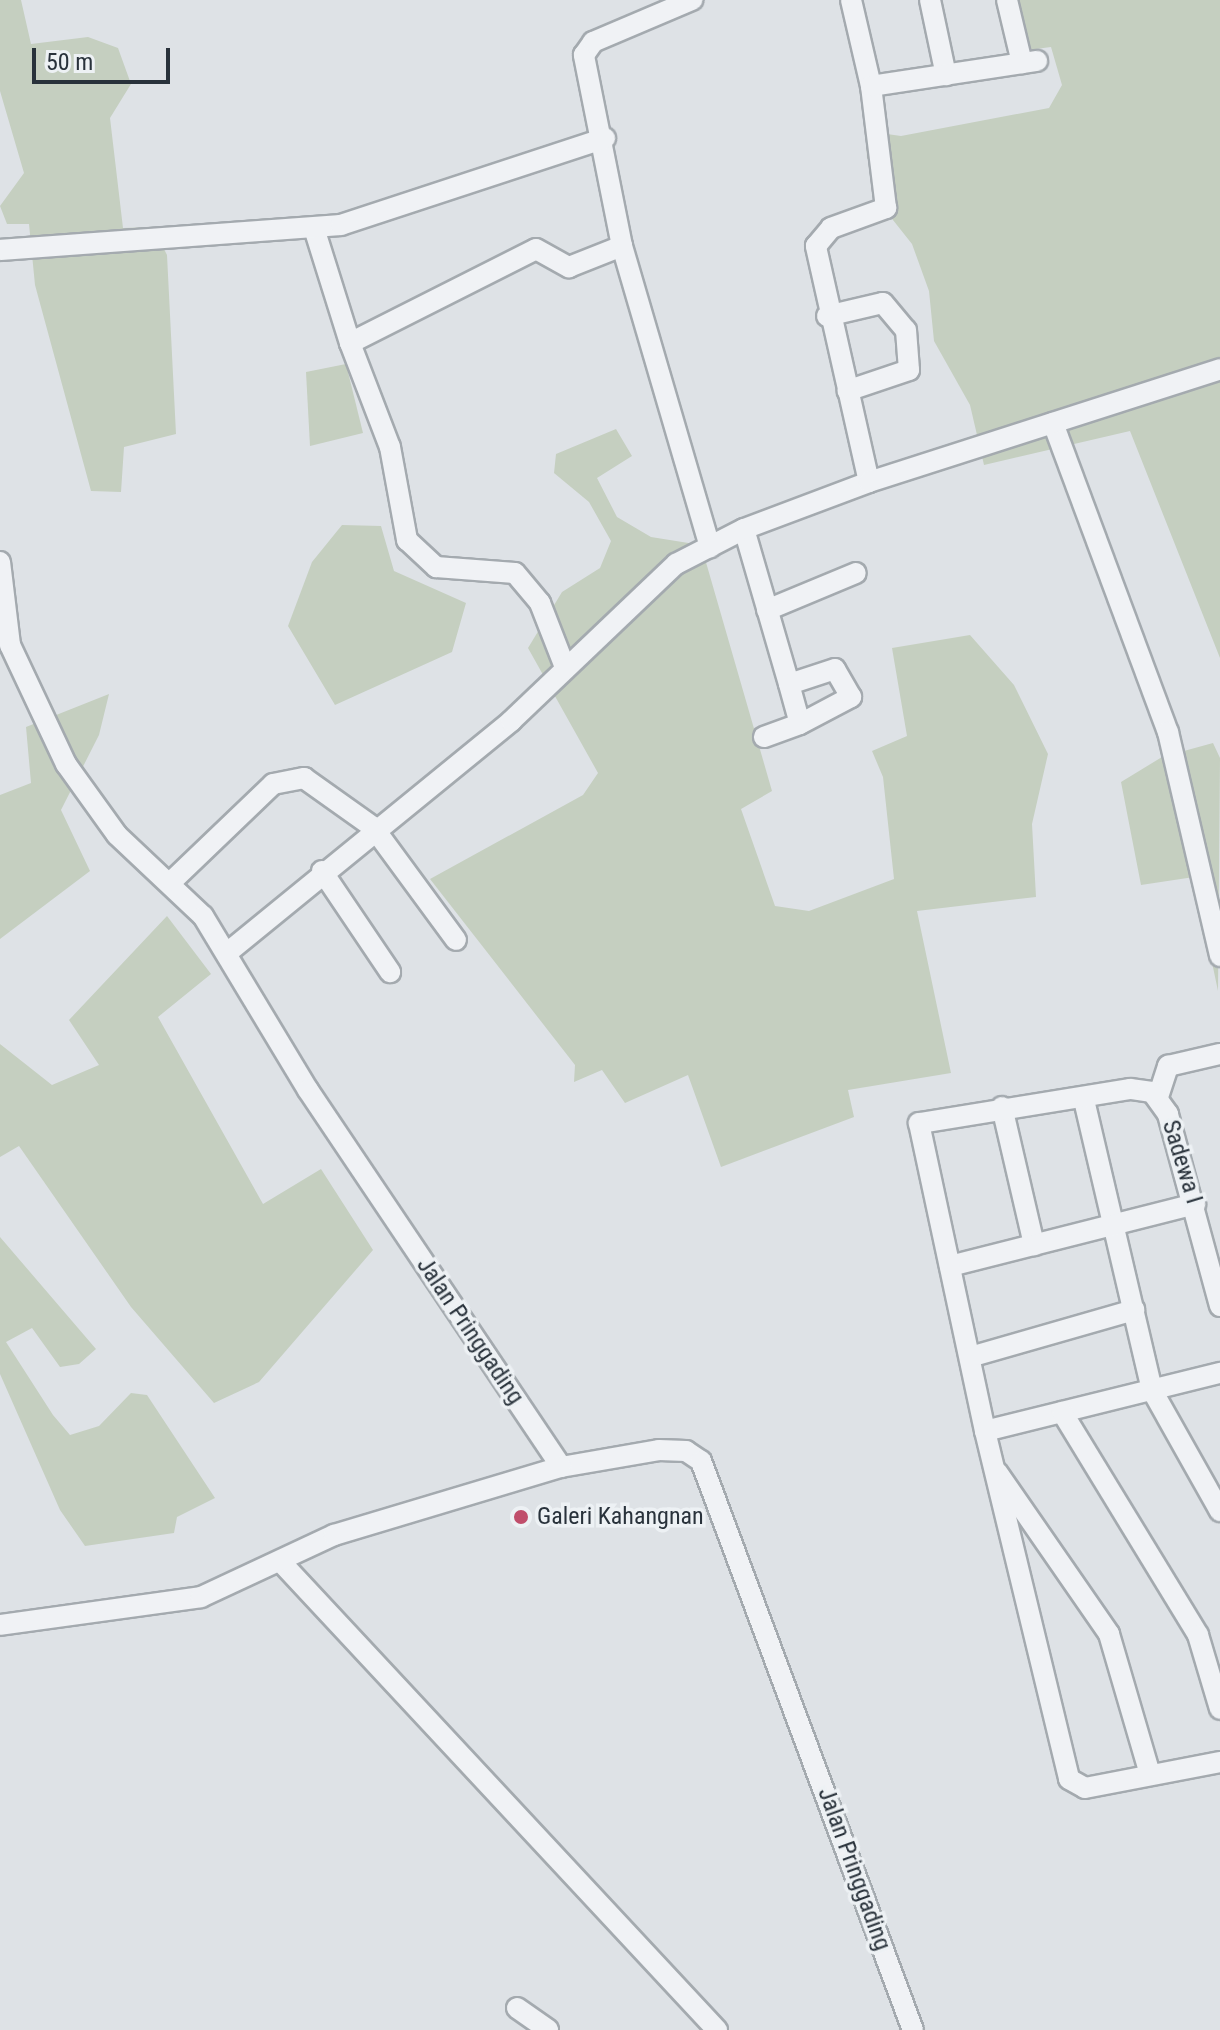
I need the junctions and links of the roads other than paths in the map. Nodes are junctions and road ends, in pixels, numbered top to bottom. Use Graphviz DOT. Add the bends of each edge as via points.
graph roads {
  1 [pos="692,0"];
  2 [pos="851,0"];
  3 [pos="930,0"];
  4 [pos="1007,0"];
  5 [pos="946,75"];
  6 [pos="871,86"];
  7 [pos="605,138"];
  8 [pos="314,228"];
  9 [pos="622,246"];
  10 [pos="0,250"];
  11 [pos="827,316"];
  12 [pos="350,343"];
  13 [pos="1220,369"];
  14 [pos="847,391"];
  15 [pos="1053,423"];
  16 [pos="869,482"];
  17 [pos="744,529"];
  18 [pos="710,547"];
  19 [pos="0,562"];
  20 [pos="856,573"];
  21 [pos="767,610"];
  22 [pos="565,667"];
  23 [pos="789,684"];
  24 [pos="800,724"];
  25 [pos="764,737"];
  26 [pos="373,827"];
  27 [pos="322,871"];
  28 [pos="172,881"];
  29 [pos="456,940"];
  30 [pos="227,953"];
  31 [pos="1220,956"];
  32 [pos="390,972"];
  33 [pos="1220,1054"];
  34 [pos="1158,1097"];
  35 [pos="1084,1100"];
  36 [pos="1002,1107"];
  37 [pos="1195,1204"];
  38 [pos="1114,1225"];
  39 [pos="1034,1245"];
  40 [pos="950,1266"];
  41 [pos="1220,1306"];
  42 [pos="1134,1310"];
  43 [pos="970,1357"];
  44 [pos="1220,1373"];
  45 [pos="1152,1390"];
  46 [pos="1062,1412"];
  47 [pos="985,1431"];
  48 [pos="561,1467"];
  49 [pos="995,1469"];
  50 [pos="1220,1511"];
  51 [pos="280,1561"];
  52 [pos="0,1625"];
  53 [pos="1220,1709"];
  54 [pos="1220,1762"];
  55 [pos="1150,1774"];
  56 [pos="517,2008"];
  57 [pos="548,2030"];
  58 [pos="717,2030"];
  59 [pos="913,2030"];
  1 -- 7 [label="street" via="589,45 586,82"];
  2 -- 6 [label="street"];
  3 -- 5 [label="street"];
  4 -- 5 [label="street" via="1030,62"];
  5 -- 6 [label="street"];
  6 -- 11 [label="street" via="887,203 879,216 818,239"];
  7 -- 8 [label="street"];
  7 -- 9 [label="street"];
  8 -- 10 [label="street"];
  8 -- 12 [label="street"];
  9 -- 12 [label="street" via="569,267 536,249"];
  9 -- 18 [label="street"];
  11 -- 14 [label="street"];
  11 -- 14 [label="street" via="883,303 906,330 909,370"];
  12 -- 22 [label="street" via="390,447 407,540 436,567 515,573 540,603"];
  13 -- 15 [label="street"];
  14 -- 16 [label="street"];
  15 -- 16 [label="street"];
  15 -- 31 [label="street" via="1168,732"];
  16 -- 17 [label="street"];
  17 -- 18 [label="street"];
  17 -- 21 [label="street"];
  18 -- 22 [label="street" via="676,564"];
  19 -- 28 [label="street, Jalan Pringgading" via="10,645 66,764 117,835"];
  20 -- 21 [label="street"];
  21 -- 23 [label="street"];
  22 -- 26 [label="street" via="511,721"];
  23 -- 24 [label="street"];
  23 -- 24 [label="street" via="835,669 850,693 845,706"];
  24 -- 25 [label="street"];
  26 -- 27 [label="street"];
  26 -- 28 [label="street" via="317,782 287,777"];
  26 -- 29 [label="street"];
  27 -- 30 [label="street"];
  27 -- 32 [label="street"];
  28 -- 30 [label="street, Jalan Pringgading"];
  30 -- 48 [label="street, Jalan Pringgading" via="308,1090"];
  33 -- 34 [label="street" via="1168,1066"];
  34 -- 35 [label="street, Sadewa I" via="1130,1089"];
  34 -- 37 [label="street, Sadewa I"];
  35 -- 36 [label="street"];
  35 -- 38 [label="street"];
  36 -- 39 [label="street"];
  36 -- 40 [label="street" via="929,1118 918,1127"];
  37 -- 38 [label="street"];
  37 -- 41 [label="street, Sadewa I"];
  38 -- 39 [label="street"];
  38 -- 42 [label="street"];
  39 -- 40 [label="street"];
  40 -- 43 [label="street"];
  42 -- 43 [label="street"];
  42 -- 45 [label="street"];
  43 -- 47 [label="street"];
  44 -- 45 [label="street"];
  45 -- 46 [label="street"];
  45 -- 50 [label="street"];
  46 -- 47 [label="street"];
  46 -- 53 [label="street" via="1198,1635"];
  47 -- 49 [label="street"];
  48 -- 51 [label="street" via="334,1535"];
  48 -- 59 [label="street, Jalan Pringgading" via="659,1450 686,1451 701,1461"];
  49 -- 55 [label="street" via="1109,1634"];
  49 -- 55 [label="street" via="1069,1779 1085,1788"];
  51 -- 52 [label="street" via="201,1597"];
  51 -- 58 [label="street"];
  54 -- 55 [label="street"];
  56 -- 57 [label="street"];
}
